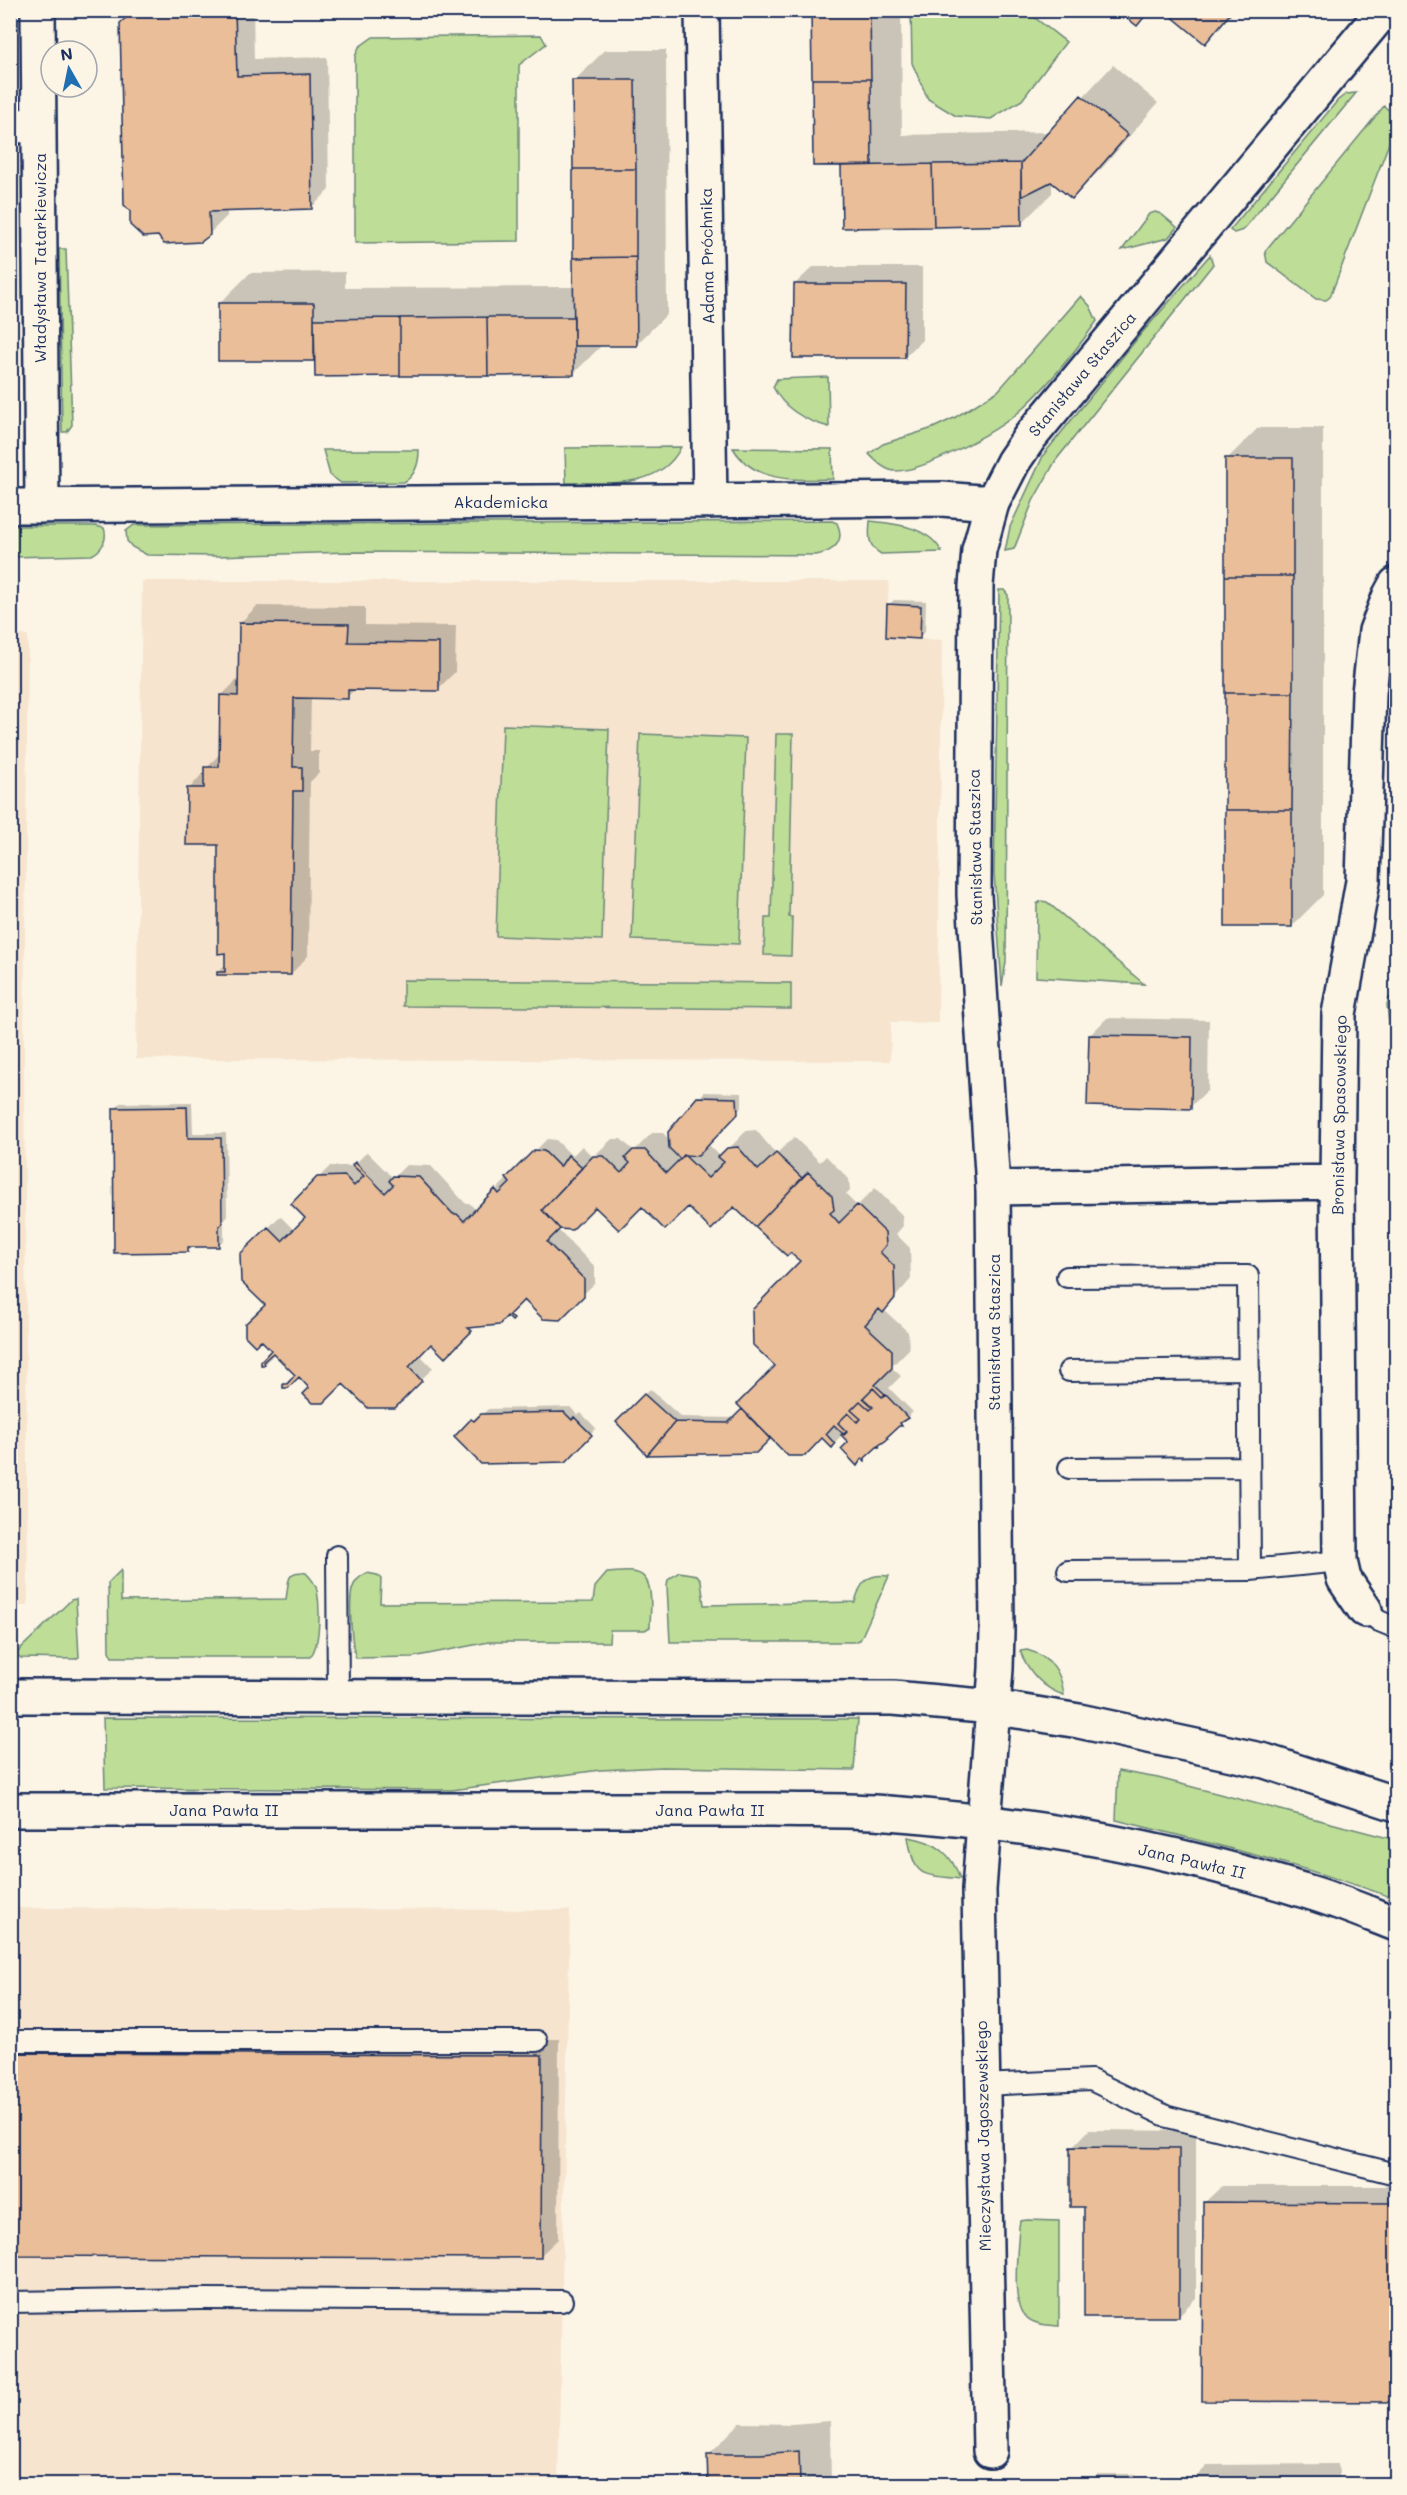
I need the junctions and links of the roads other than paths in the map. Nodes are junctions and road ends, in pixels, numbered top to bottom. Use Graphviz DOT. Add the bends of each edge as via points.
graph roads {
  1 [pos="38,10"];
  2 [pos="702,10"];
  3 [pos="1384,10"];
  4 [pos="25,125"];
  5 [pos="710,501"];
  6 [pos="992,503"];
  7 [pos="26,506"];
  8 [pos="1396,584"];
  9 [pos="1337,1182"];
  10 [pos="993,1188"];
  11 [pos="1066,1277"];
  12 [pos="1249,1369"];
  13 [pos="1069,1371"];
  14 [pos="1249,1467"];
  15 [pos="1069,1468"];
  16 [pos="337,1556"];
  17 [pos="1340,1561"];
  18 [pos="1250,1570"];
  19 [pos="1068,1571"];
  20 [pos="1365,1610"];
  21 [pos="1396,1628"];
  22 [pos="10,1696"];
  23 [pos="338,1696"];
  24 [pos="993,1707"];
  25 [pos="1396,1803"];
  26 [pos="10,1810"];
  27 [pos="984,1822"];
  28 [pos="1396,1924"];
  29 [pos="10,2041"];
  30 [pos="537,2042"];
  31 [pos="982,2085"];
  32 [pos="1396,2174"];
  33 [pos="562,2301"];
  34 [pos="10,2302"];
  35 [pos="990,2451"];
  1 -- 4 [label="street, Władysława Tatarkiewicza"];
  2 -- 5 [label="street, Adama Próchnika"];
  3 -- 6 [label="street, Stanisława Staszica" via="1037,427"];
  4 -- 7 [label="street, Władysława Tatarkiewicza"];
  5 -- 6 [label="street, Akademicka" via="942,499"];
  5 -- 7 [label="street, Akademicka"];
  6 -- 10 [label="street, Stanisława Staszica" via="979,550 976,586 974,895"];
  8 -- 9 [label="street, Bronisława Spasowskiego" via="1376,631 1369,693 1363,880 1339,1014"];
  9 -- 10 [label="street"];
  9 -- 17 [label="street, Bronisława Spasowskiego"];
  10 -- 24 [label="street, Stanisława Staszica" via="997,1631"];
  11 -- 12 [label="lane" via="1248,1276"];
  12 -- 13 [label="lane"];
  12 -- 14 [label="lane"];
  14 -- 15 [label="lane"];
  14 -- 18 [label="lane"];
  16 -- 23 [label="lane"];
  17 -- 18 [label="lane"];
  17 -- 20 [label="street, Bronisława Spasowskiego" via="1344,1579"];
  18 -- 19 [label="lane"];
  20 -- 21 [label="lane"];
  22 -- 23 [label="street"];
  23 -- 24 [label="street" via="892,1698"];
  24 -- 25 [label="street" via="1079,1721 1265,1761"];
  24 -- 27 [label="street, Stanisława Staszica"];
  26 -- 27 [label="street, Jana Pawła II" via="774,1810 886,1813"];
  27 -- 28 [label="street, Jana Pawła II" via="1075,1835 1199,1861 1303,1890"];
  27 -- 31 [label="street, Mieczysława Jagoszewskiego" via="979,1890"];
  29 -- 30 [label="lane"];
  31 -- 32 [label="lane" via="1091,2080 1168,2117"];
  31 -- 35 [label="street, Mieczysława Jagoszewskiego"];
  33 -- 34 [label="lane"];
}
